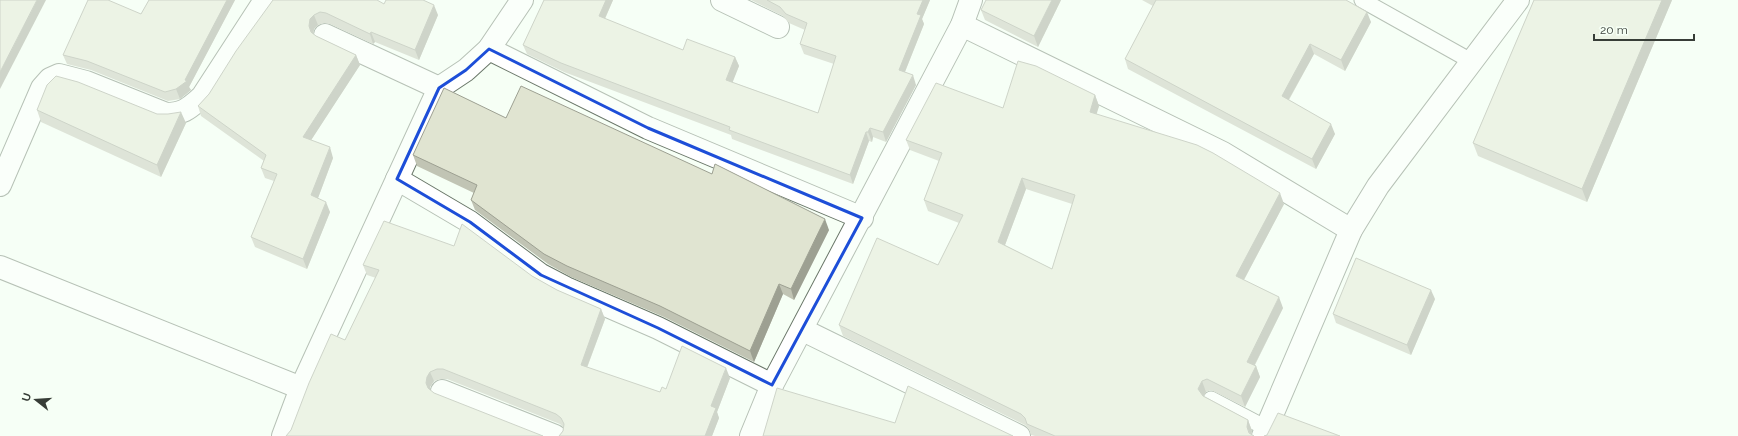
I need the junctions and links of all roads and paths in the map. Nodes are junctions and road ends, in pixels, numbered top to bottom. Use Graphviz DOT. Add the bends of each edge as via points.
graph roads {
  1 [pos="265,0"];
  2 [pos="522,0"];
  3 [pos="722,0"];
  4 [pos="971,0"];
  5 [pos="1362,0"];
  6 [pos="1518,0"];
  7 [pos="962,25"];
  8 [pos="778,27"];
  9 [pos="325,36"];
  10 [pos="489,49"];
  11 [pos="1471,61"];
  12 [pos="439,88"];
  13 [pos="397,179"];
  14 [pos="0,185"];
  15 [pos="862,218"];
  16 [pos="1351,230"];
  17 [pos="0,267"];
  18 [pos="802,330"];
  19 [pos="772,386"];
  20 [pos="301,388"];
  21 [pos="442,391"];
  22 [pos="1211,399"];
  23 [pos="1265,432"];
  24 [pos="283,436"];
  25 [pos="555,436"];
  26 [pos="751,436"];
  27 [pos="1019,436"];
  1 -- 14 [label="street" via="202,97 179,114 166,114 86,82 59,76 50,79 42,88"];
  2 -- 10 [label="street"];
  3 -- 8 [label="street"];
  4 -- 7 [label="street"];
  5 -- 11 [label="lane"];
  6 -- 11 [label="street"];
  7 -- 15 [label="street"];
  7 -- 16 [label="street" via="1223,153"];
  9 -- 12 [label="street"];
  10 -- 12 [label="street" via="466,70"];
  10 -- 15 [label="street" via="648,128"];
  11 -- 16 [label="street" via="1378,186"];
  12 -- 13 [label="street"];
  13 -- 19 [label="street" via="470,222 540,275 658,328"];
  13 -- 20 [label="street"];
  15 -- 18 [label="street"];
  16 -- 23 [label="street"];
  17 -- 20 [label="street"];
  18 -- 19 [label="street"];
  18 -- 27 [label="street"];
  19 -- 26 [label="street"];
  20 -- 24 [label="street"];
  21 -- 25 [label="street"];
  22 -- 23 [label="lane"];
}
